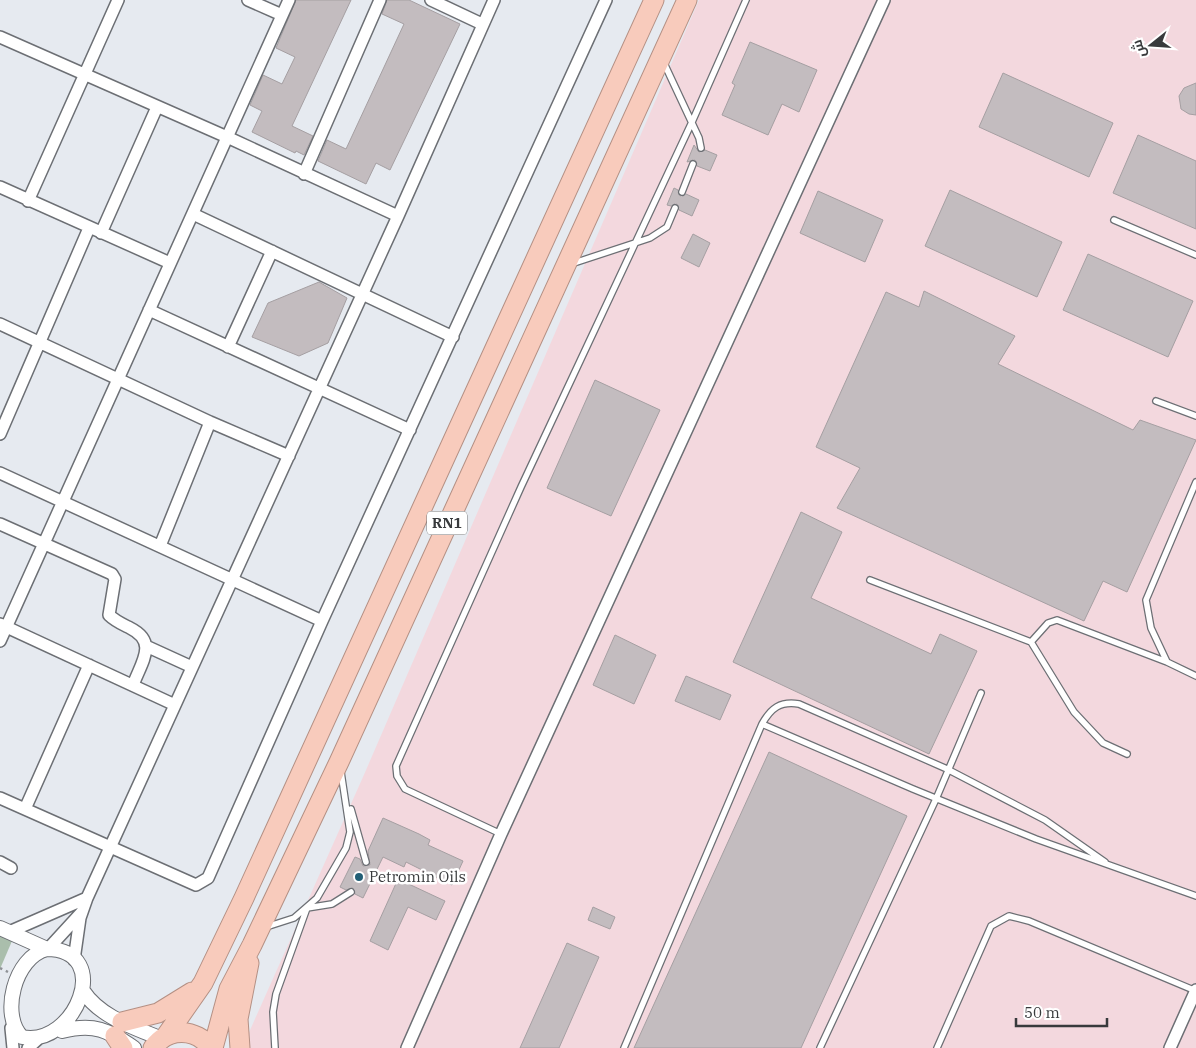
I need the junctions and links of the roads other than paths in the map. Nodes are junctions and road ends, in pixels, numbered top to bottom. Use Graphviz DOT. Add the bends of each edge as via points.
graph roads {
  1 [pos="118,0"];
  2 [pos="248,0"];
  3 [pos="289,0"];
  4 [pos="380,0"];
  5 [pos="431,0"];
  6 [pos="494,0"];
  7 [pos="606,0"];
  8 [pos="654,0"];
  9 [pos="687,0"];
  10 [pos="746,0"];
  11 [pos="884,0"];
  12 [pos="282,15"];
  13 [pos="482,24"];
  14 [pos="0,37"];
  15 [pos="661,56"];
  16 [pos="83,75"];
  17 [pos="157,107"];
  18 [pos="692,122"];
  19 [pos="227,137"];
  20 [pos="701,148"];
  21 [pos="693,164"];
  22 [pos="304,174"];
  23 [pos="0,187"];
  24 [pos="682,192"];
  25 [pos="28,201"];
  26 [pos="675,208"];
  27 [pos="192,214"];
  28 [pos="398,216"];
  29 [pos="1114,220"];
  30 [pos="89,228"];
  31 [pos="101,233"];
  32 [pos="635,244"];
  33 [pos="272,251"];
  34 [pos="1196,255"];
  35 [pos="170,263"];
  36 [pos="564,267"];
  37 [pos="362,294"];
  38 [pos="149,310"];
  39 [pos="0,324"];
  40 [pos="453,337"];
  41 [pos="40,344"];
  42 [pos="228,347"];
  43 [pos="118,378"];
  44 [pos="319,388"];
  45 [pos="1156,401"];
  46 [pos="1196,416"];
  47 [pos="210,422"];
  48 [pos="410,430"];
  49 [pos="0,434"];
  50 [pos="289,456"];
  51 [pos="0,473"];
  52 [pos="1196,482"];
  53 [pos="63,503"];
  54 [pos="0,524"];
  55 [pos="45,542"];
  56 [pos="160,546"];
  57 [pos="232,580"];
  58 [pos="870,580"];
  59 [pos="322,621"];
  60 [pos="3,625"];
  61 [pos="0,641"];
  62 [pos="1031,642"];
  63 [pos="146,646"];
  64 [pos="1167,662"];
  65 [pos="89,665"];
  66 [pos="192,667"];
  67 [pos="1196,676"];
  68 [pos="133,685"];
  69 [pos="980,693"];
  70 [pos="175,705"];
  71 [pos="762,724"];
  72 [pos="1127,754"];
  73 [pos="339,762"];
  74 [pos="947,769"];
  75 [pos="346,796"];
  76 [pos="0,798"];
  77 [pos="936,799"];
  78 [pos="25,809"];
  79 [pos="501,834"];
  80 [pos="110,848"];
  81 [pos="0,862"];
  82 [pos="366,862"];
  83 [pos="1105,862"];
  84 [pos="12,868"];
  85 [pos="351,892"];
  86 [pos="1196,896"];
  87 [pos="87,898"];
  88 [pos="307,908"];
  89 [pos="83,910"];
  90 [pos="4,930"];
  91 [pos="256,937"];
  92 [pos="47,949"];
  93 [pos="74,960"];
  94 [pos="203,983"];
  95 [pos="83,991"];
  96 [pos="1196,991"];
  97 [pos="5,1019"];
  98 [pos="62,1031"];
  99 [pos="120,1035"];
  100 [pos="160,1041"];
  101 [pos="32,1044"];
  102 [pos="13,1048"];
  103 [pos="134,1048"];
  104 [pos="212,1048"];
  105 [pos="240,1048"];
  106 [pos="275,1048"];
  107 [pos="407,1048"];
  108 [pos="624,1048"];
  109 [pos="820,1048"];
  110 [pos="937,1048"];
  111 [pos="1170,1048"];
  1 -- 16 [label="street"];
  2 -- 12 [label="street"];
  3 -- 12 [label="street"];
  4 -- 22 [label="street"];
  5 -- 13 [label="street"];
  6 -- 13 [label="street"];
  7 -- 40 [label="street"];
  8 -- 94 [label="highway, RN1"];
  9 -- 15 [label="highway, RN1"];
  10 -- 18 [label="lane"];
  11 -- 79 [label="street"];
  12 -- 19 [label="street"];
  13 -- 28 [label="street"];
  14 -- 16 [label="street"];
  15 -- 18 [label="lane"];
  15 -- 36 [label="highway, RN1"];
  16 -- 17 [label="street"];
  16 -- 25 [label="street"];
  17 -- 19 [label="street"];
  17 -- 31 [label="street"];
  18 -- 20 [label="lane"];
  18 -- 32 [label="lane"];
  19 -- 22 [label="street"];
  19 -- 27 [label="street"];
  21 -- 24 [label="lane"];
  22 -- 28 [label="street"];
  23 -- 25 [label="street"];
  25 -- 30 [label="street"];
  26 -- 32 [label="lane" via="667,227"];
  27 -- 33 [label="street"];
  27 -- 35 [label="street"];
  28 -- 37 [label="street"];
  29 -- 34 [label="lane"];
  30 -- 31 [label="street"];
  30 -- 41 [label="street"];
  31 -- 35 [label="street"];
  32 -- 36 [label="lane"];
  32 -- 79 [label="lane" via="396,766 397,776 405,789"];
  33 -- 37 [label="street"];
  33 -- 42 [label="street"];
  35 -- 38 [label="street"];
  36 -- 73 [label="highway, RN1"];
  37 -- 40 [label="street"];
  37 -- 44 [label="street"];
  38 -- 42 [label="street"];
  38 -- 43 [label="street"];
  39 -- 41 [label="street"];
  40 -- 48 [label="street"];
  41 -- 43 [label="street"];
  41 -- 49 [label="street"];
  42 -- 44 [label="street"];
  43 -- 47 [label="street"];
  43 -- 53 [label="street"];
  44 -- 48 [label="street"];
  44 -- 50 [label="street"];
  45 -- 46 [label="lane"];
  47 -- 50 [label="street"];
  47 -- 56 [label="street"];
  48 -- 59 [label="street"];
  50 -- 57 [label="street"];
  51 -- 53 [label="street"];
  52 -- 64 [label="lane" via="1146,600 1152,628"];
  53 -- 55 [label="street"];
  53 -- 56 [label="street"];
  54 -- 55 [label="street"];
  55 -- 60 [label="street"];
  55 -- 63 [label="street" via="112,574 115,579 109,615 142,634"];
  56 -- 57 [label="street"];
  57 -- 59 [label="street"];
  57 -- 66 [label="street"];
  58 -- 62 [label="lane"];
  59 -- 80 [label="street" via="208,878 196,885"];
  60 -- 61 [label="street"];
  60 -- 65 [label="street"];
  62 -- 64 [label="lane" via="1048,623 1057,620"];
  62 -- 72 [label="lane" via="1074,712 1103,743"];
  63 -- 66 [label="street"];
  63 -- 68 [label="street"];
  64 -- 67 [label="lane"];
  65 -- 68 [label="street"];
  65 -- 78 [label="street"];
  66 -- 70 [label="street"];
  68 -- 70 [label="street"];
  69 -- 74 [label="lane"];
  70 -- 80 [label="street"];
  71 -- 74 [label="lane" via="776,706 787,702 799,704"];
  71 -- 77 [label="lane"];
  71 -- 108 [label="lane"];
  73 -- 75 [label="lane"];
  73 -- 91 [label="highway, RN1"];
  74 -- 77 [label="lane"];
  74 -- 83 [label="lane" via="1045,820"];
  75 -- 82 [label="lane"];
  75 -- 88 [label="lane" via="350,832 346,848 317,898"];
  76 -- 78 [label="street"];
  77 -- 83 [label="lane" via="1036,839"];
  77 -- 109 [label="lane"];
  78 -- 80 [label="street"];
  79 -- 107 [label="street"];
  80 -- 87 [label="street"];
  81 -- 84 [label="street"];
  83 -- 86 [label="lane"];
  85 -- 88 [label="lane" via="332,904"];
  87 -- 89 [label="street"];
  87 -- 90 [label="street"];
  88 -- 91 [label="lane"];
  88 -- 106 [label="lane" via="276,994 273,1012"];
  89 -- 92 [label="street"];
  89 -- 93 [label="street"];
  90 -- 92 [label="street"];
  91 -- 104 [label="highway, RN1" via="229,989"];
  91 -- 105 [label="highway" via="238,1019"];
  92 -- 93 [label="street" via="62,951"];
  92 -- 97 [label="street" via="29,956 13,974 5,994"];
  93 -- 95 [label="street" via="82,976"];
  94 -- 99 [label="highway" via="167,1010"];
  94 -- 100 [label="highway, RN1"];
  95 -- 98 [label="street" via="77,1013"];
  95 -- 99 [label="street"];
  96 -- 110 [label="lane" via="1029,921 1009,916 992,926"];
  96 -- 111 [label="street"];
  97 -- 101 [label="street"];
  97 -- 102 [label="street"];
  98 -- 99 [label="street" via="86,1027"];
  98 -- 101 [label="street"];
  99 -- 100 [label="street"];
  99 -- 103 [label="street"];
  100 -- 104 [label="highway, RN1" via="176,1032 187,1032 198,1036"];
}
